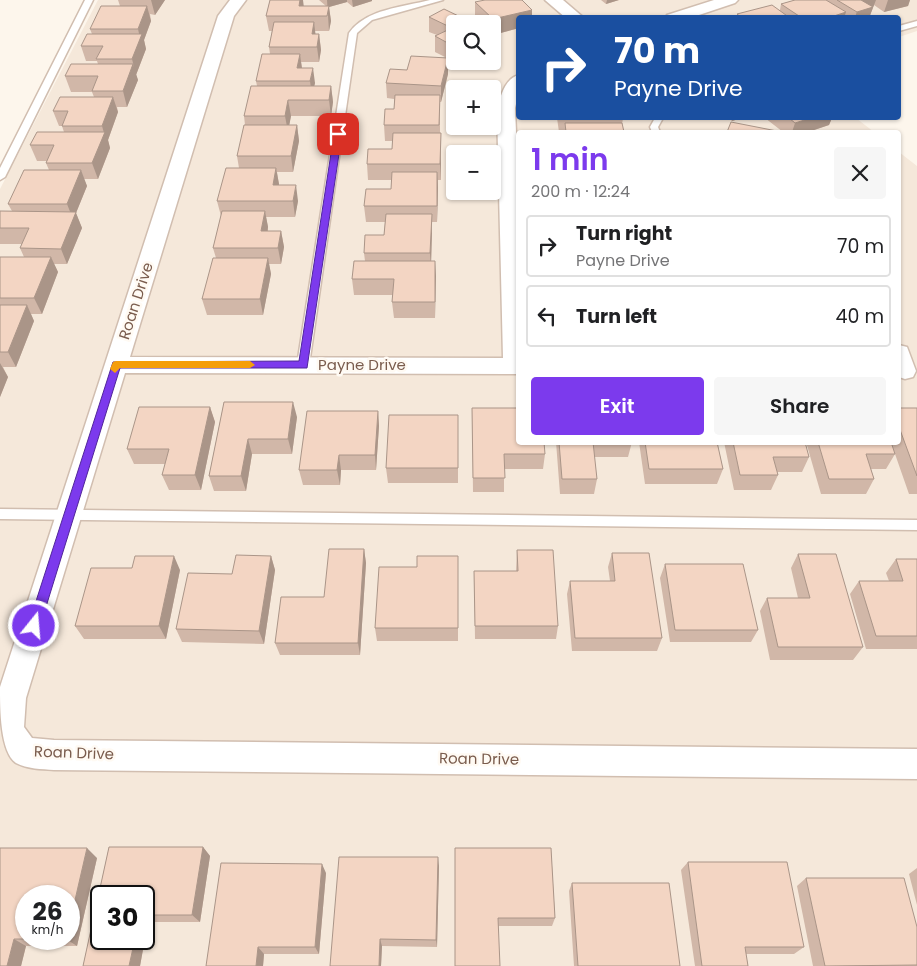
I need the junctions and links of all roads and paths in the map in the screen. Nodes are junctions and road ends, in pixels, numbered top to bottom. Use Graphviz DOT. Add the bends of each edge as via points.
graph roads {
  1 [pos="90,0"];
  2 [pos="238,0"];
  3 [pos="439,0"];
  4 [pos="553,0"];
  5 [pos="730,0"];
  6 [pos="573,15"];
  7 [pos="682,15"];
  8 [pos="917,23"];
  9 [pos="901,28"];
  10 [pos="516,84"];
  11 [pos="0,177"];
  12 [pos="116,364"];
  13 [pos="303,365"];
  14 [pos="516,366"];
  15 [pos="0,514"];
  16 [pos="68,516"];
  17 [pos="917,525"];
  18 [pos="917,764"];
  1 -- 11 [label="lane"];
  2 -- 12 [label="street, Roan Drive" via="226,16"];
  3 -- 13 [label="lane" via="369,18 353,33"];
  4 -- 6 [label="street"];
  5 -- 7 [label="street"];
  8 -- 9 [label="lane"];
  10 -- 14 [label="street" via="506,108"];
  12 -- 13 [label="street, Payne Drive"];
  12 -- 16 [label="street, Roan Drive"];
  13 -- 14 [label="street, Payne Drive"];
  15 -- 16 [label="lane"];
  16 -- 17 [label="lane"];
  16 -- 18 [label="street, Roan Drive" via="11,698 9,731 24,752 54,755"];
}
